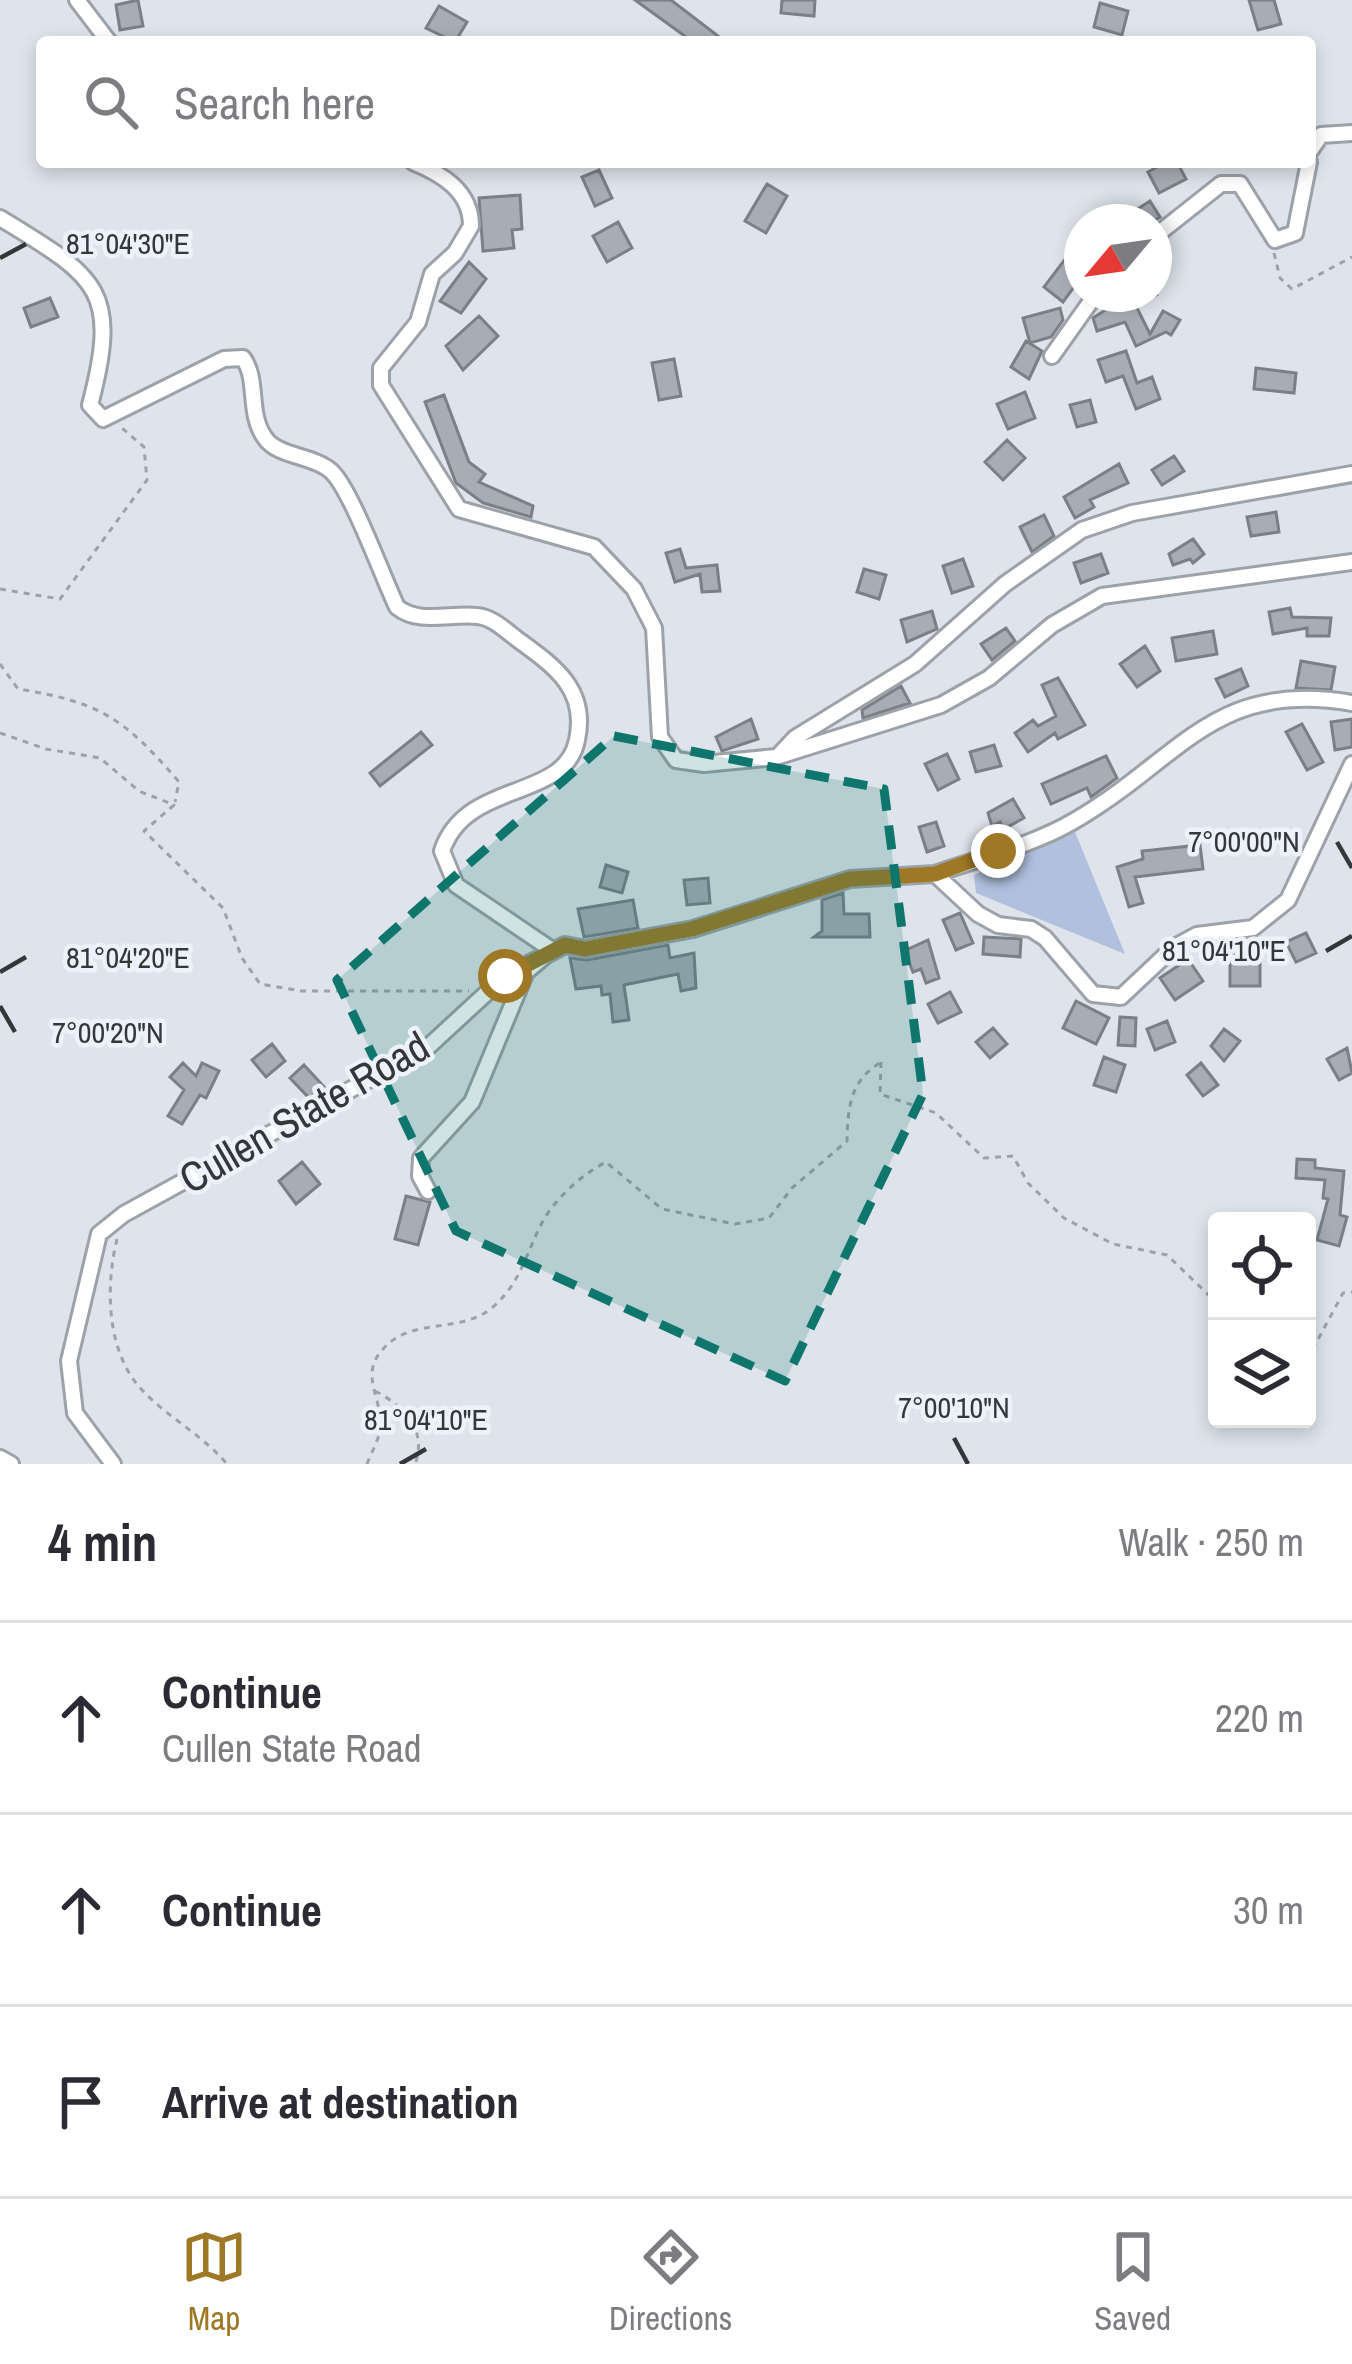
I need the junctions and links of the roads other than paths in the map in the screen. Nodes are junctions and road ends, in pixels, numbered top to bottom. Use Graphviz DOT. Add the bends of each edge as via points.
graph roads {
  1 [pos="77,0"];
  2 [pos="104,36"];
  3 [pos="1352,133"];
  4 [pos="1316,143"];
  5 [pos="427,168"];
  6 [pos="1308,168"];
  7 [pos="0,218"];
  8 [pos="1172,223"];
  9 [pos="1083,312"];
  10 [pos="1052,356"];
  11 [pos="1352,473"];
  12 [pos="1352,562"];
  13 [pos="1352,704"];
  14 [pos="776,758"];
  15 [pos="1352,764"];
  16 [pos="935,874"];
  17 [pos="552,950"];
  18 [pos="428,1191"];
  19 [pos="0,1458"];
  20 [pos="11,1464"];
  21 [pos="113,1464"];
  1 -- 2 [label="street"];
  3 -- 4 [label="street" via="1322,135"];
  5 -- 14 [label="street" via="461,193 471,226 431,274 418,322 381,368 381,386 459,509 594,547 634,589 654,628 660,737 676,760"];
  6 -- 8 [label="street" via="1295,233 1275,240 1240,184 1221,184"];
  7 -- 17 [label="street" via="76,264 105,309 90,405 103,419 224,359 243,358 263,436 336,475 397,607 409,616 491,620 564,674 582,720 575,754 554,775 466,812 442,851 456,885"];
  9 -- 10 [label="street"];
  11 -- 14 [label="street" via="1132,513 1082,530 1005,584 915,664"];
  12 -- 14 [label="street" via="1102,596 941,705"];
  13 -- 16 [label="street, Cullen State Road" via="1303,695 1220,714 1073,822"];
  15 -- 16 [label="street" via="1288,901 1253,928 1197,935 1174,948 1121,997 1093,994 1045,938 1031,928 998,926"];
  16 -- 17 [label="street, Cullen State Road" via="850,879 714,924"];
  17 -- 18 [label="street" via="526,972 472,1102 421,1157"];
  17 -- 21 [label="street, Cullen State Road" via="488,991 428,1047 99,1234 69,1361 75,1413"];
  19 -- 20 [label="street"];
}
